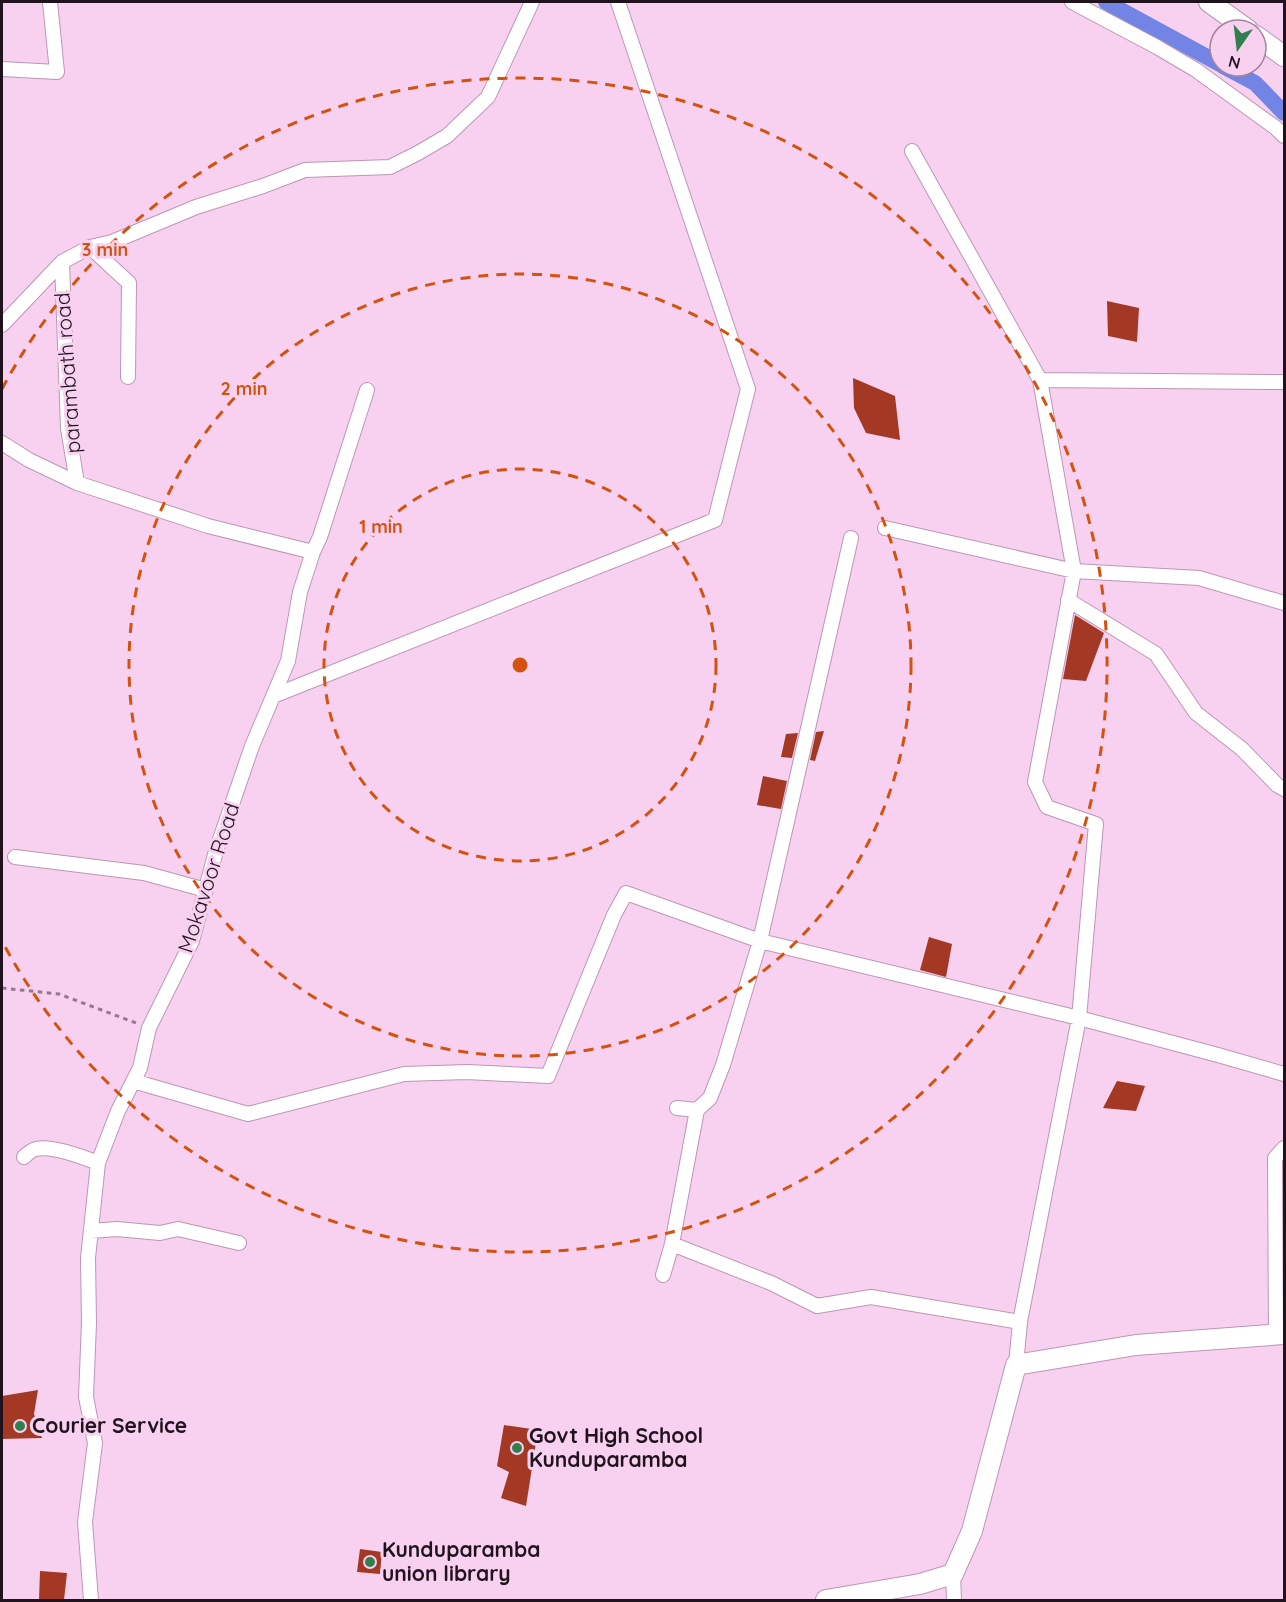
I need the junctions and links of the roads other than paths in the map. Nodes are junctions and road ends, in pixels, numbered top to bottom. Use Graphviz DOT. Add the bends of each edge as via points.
graph roads {
  1 [pos="51,2"];
  2 [pos="532,2"];
  3 [pos="618,2"];
  4 [pos="1072,2"];
  5 [pos="1218,5"];
  6 [pos="1234,18"];
  7 [pos="1268,45"];
  8 [pos="1284,57"];
  9 [pos="2,69"];
  10 [pos="1284,136"];
  11 [pos="912,151"];
  12 [pos="90,247"];
  13 [pos="62,262"];
  14 [pos="2,325"];
  15 [pos="128,377"];
  16 [pos="1040,380"];
  17 [pos="1284,382"];
  18 [pos="367,390"];
  19 [pos="2,443"];
  20 [pos="77,483"];
  21 [pos="885,528"];
  22 [pos="851,538"];
  23 [pos="313,552"];
  24 [pos="1074,570"];
  25 [pos="1068,600"];
  26 [pos="1284,603"];
  27 [pos="273,696"];
  28 [pos="1284,789"];
  29 [pos="15,857"];
  30 [pos="206,890"];
  31 [pos="760,941"];
  32 [pos="1079,1018"];
  33 [pos="1284,1074"];
  34 [pos="133,1081"];
  35 [pos="676,1108"];
  36 [pos="697,1110"];
  37 [pos="1284,1148"];
  38 [pos="24,1157"];
  39 [pos="98,1163"];
  40 [pos="91,1232"];
  41 [pos="239,1243"];
  42 [pos="672,1244"];
  43 [pos="663,1275"];
  44 [pos="1020,1322"];
  45 [pos="1280,1334"];
  46 [pos="1016,1365"];
  47 [pos="953,1574"];
  48 [pos="92,1600"];
  49 [pos="826,1600"];
  50 [pos="954,1600"];
  1 -- 9 [label="street" via="57,72"];
  2 -- 12 [label="street" via="488,97 447,136 418,153 390,167 305,170"];
  3 -- 27 [label="street" via="748,389 715,520"];
  4 -- 10 [label="street" via="1196,70"];
  5 -- 6 [label="main road"];
  7 -- 8 [label="main road"];
  11 -- 16 [label="street"];
  12 -- 13 [label="street"];
  12 -- 15 [label="street" via="129,283"];
  13 -- 14 [label="street"];
  13 -- 20 [label="street, parambath road" via="68,428"];
  16 -- 17 [label="street"];
  16 -- 24 [label="street"];
  18 -- 23 [label="street, Mokavoor Road"];
  19 -- 20 [label="street"];
  20 -- 23 [label="street" via="208,526"];
  21 -- 24 [label="street"];
  22 -- 31 [label="street"];
  23 -- 27 [label="street, Mokavoor Road" via="300,592 288,662"];
  24 -- 25 [label="street"];
  24 -- 26 [label="street" via="1199,578"];
  25 -- 28 [label="street" via="1156,654 1196,712"];
  25 -- 32 [label="street" via="1035,782 1047,807 1096,824"];
  27 -- 30 [label="street, Mokavoor Road" via="252,746"];
  29 -- 30 [label="street" via="144,873"];
  30 -- 34 [label="street, Mokavoor Road" via="192,941 149,1028"];
  31 -- 32 [label="street"];
  31 -- 34 [label="street" via="626,893 548,1076 404,1074 248,1114"];
  31 -- 36 [label="street" via="723,1065 710,1098"];
  32 -- 33 [label="street"];
  32 -- 44 [label="street"];
  34 -- 39 [label="street, Mokavoor Road"];
  35 -- 36 [label="street"];
  36 -- 42 [label="street"];
  37 -- 45 [label="street" via="1275,1158"];
  38 -- 39 [label="street" via="36,1148 55,1149"];
  39 -- 40 [label="street, Mokavoor Road"];
  40 -- 41 [label="street" via="117,1229 160,1233 178,1229"];
  40 -- 48 [label="street, Mokavoor Road" via="86,1397 95,1443 86,1522"];
  42 -- 43 [label="street"];
  42 -- 44 [label="street" via="771,1283 817,1306 871,1297"];
  44 -- 46 [label="street"];
  45 -- 46 [label="main road" via="1136,1345"];
  46 -- 47 [label="main road" via="972,1531"];
  47 -- 49 [label="main road" via="920,1584"];
  47 -- 50 [label="street"];
}
